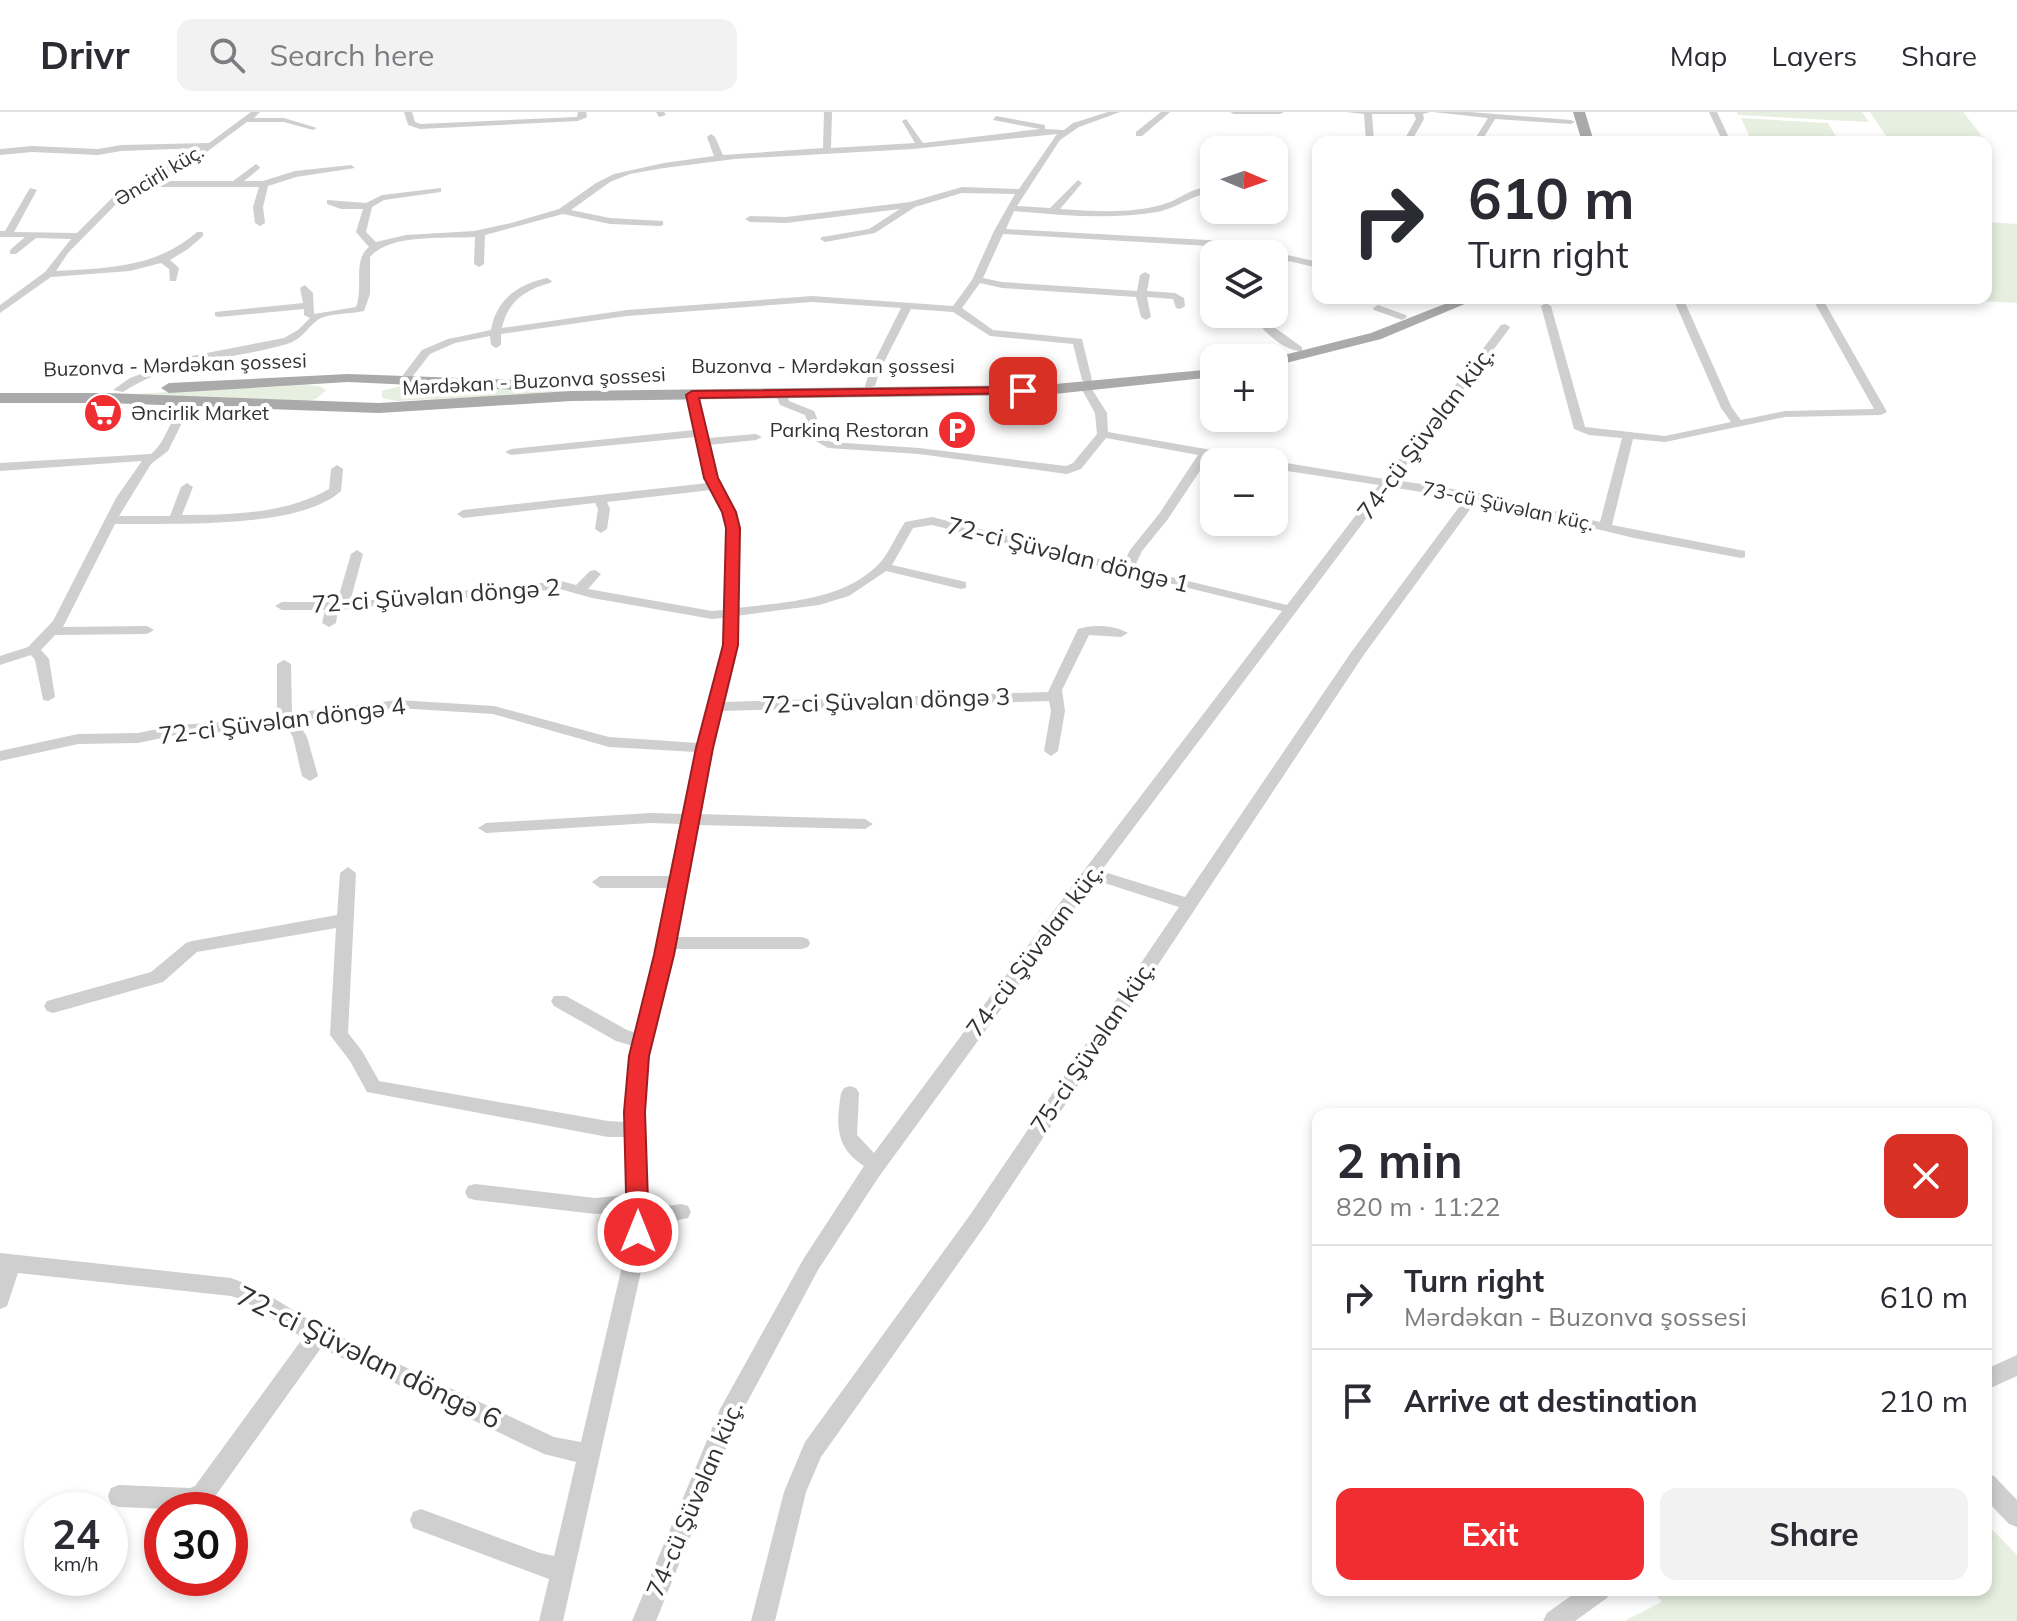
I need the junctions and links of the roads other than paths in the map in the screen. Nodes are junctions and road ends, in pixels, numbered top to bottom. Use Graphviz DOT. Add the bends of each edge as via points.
graph roads {
  1 [pos="256,112"];
  2 [pos="408,112"];
  3 [pos="582,112"];
  4 [pos="828,112"];
  5 [pos="1116,112"];
  6 [pos="1166,112"];
  7 [pos="1234,112"];
  8 [pos="1280,112"];
  9 [pos="1350,112"];
  10 [pos="1368,112"];
  11 [pos="1426,112"];
  12 [pos="1437,112"];
  13 [pos="1713,112"];
  14 [pos="1418,113"];
  15 [pos="1573,115"];
  16 [pos="1493,116"];
  17 [pos="996,118"];
  18 [pos="242,120"];
  19 [pos="906,121"];
  20 [pos="313,128"];
  21 [pos="1051,131"];
  22 [pos="1064,132"];
  23 [pos="1139,134"];
  24 [pos="1370,136"];
  25 [pos="1410,136"];
  26 [pos="1481,136"];
  27 [pos="1575,136"];
  28 [pos="1585,136"];
  29 [pos="1724,136"];
  30 [pos="711,137"];
  31 [pos="210,145"];
  32 [pos="920,145"];
  33 [pos="827,148"];
  34 [pos="0,152"];
  35 [pos="719,157"];
  36 [pos="256,167"];
  37 [pos="351,168"];
  38 [pos="953,177"];
  39 [pos="236,183"];
  40 [pos="1078,183"];
  41 [pos="141,184"];
  42 [pos="264,184"];
  43 [pos="1200,189"];
  44 [pos="33,190"];
  45 [pos="438,190"];
  46 [pos="965,190"];
  47 [pos="1021,192"];
  48 [pos="330,202"];
  49 [pos="911,205"];
  50 [pos="368,206"];
  51 [pos="1011,208"];
  52 [pos="562,211"];
  53 [pos="1053,211"];
  54 [pos="750,219"];
  55 [pos="260,223"];
  56 [pos="660,223"];
  57 [pos="999,231"];
  58 [pos="4,234"];
  59 [pos="200,234"];
  60 [pos="480,234"];
  61 [pos="34,235"];
  62 [pos="80,236"];
  63 [pos="825,239"];
  64 [pos="1200,243"];
  65 [pos="375,247"];
  66 [pos="13,252"];
  67 [pos="1288,259"];
  68 [pos="164,260"];
  69 [pos="479,264"];
  70 [pos="1312,264"];
  71 [pos="49,274"];
  72 [pos="1145,275"];
  73 [pos="173,279"];
  74 [pos="977,280"];
  75 [pos="547,281"];
  76 [pos="305,288"];
  77 [pos="1141,295"];
  78 [pos="1434,304"];
  79 [pos="1457,304"];
  80 [pos="1681,304"];
  81 [pos="1820,304"];
  82 [pos="307,306"];
  83 [pos="1180,306"];
  84 [pos="1546,306"];
  85 [pos="907,307"];
  86 [pos="1378,308"];
  87 [pos="956,309"];
  88 [pos="0,310"];
  89 [pos="219,314"];
  90 [pos="1146,317"];
  91 [pos="1402,317"];
  92 [pos="313,318"];
  93 [pos="1505,327"];
  94 [pos="1268,328"];
  95 [pos="494,332"];
  96 [pos="496,345"];
  97 [pos="1298,349"];
  98 [pos="1288,351"];
  99 [pos="1288,358"];
  100 [pos="1200,367"];
  101 [pos="1200,374"];
  102 [pos="405,379"];
  103 [pos="273,381"];
  104 [pos="1087,384"];
  105 [pos="870,386"];
  106 [pos="119,390"];
  107 [pos="0,391"];
  108 [pos="692,395"];
  109 [pos="782,395"];
  110 [pos="0,398"];
  111 [pos="193,401"];
  112 [pos="253,405"];
  113 [pos="419,406"];
  114 [pos="1738,423"];
  115 [pos="1103,434"];
  116 [pos="1628,436"];
  117 [pos="756,437"];
  118 [pos="701,438"];
  119 [pos="511,452"];
  120 [pos="1200,452"];
  121 [pos="153,457"];
  122 [pos="1200,461"];
  123 [pos="0,467"];
  124 [pos="1288,467"];
  125 [pos="337,469"];
  126 [pos="1388,484"];
  127 [pos="713,486"];
  128 [pos="187,487"];
  129 [pos="1472,496"];
  130 [pos="600,499"];
  131 [pos="463,514"];
  132 [pos="175,518"];
  133 [pos="110,520"];
  134 [pos="1605,527"];
  135 [pos="601,529"];
  136 [pos="357,554"];
  137 [pos="1741,554"];
  138 [pos="884,567"];
  139 [pos="1128,568"];
  140 [pos="595,574"];
  141 [pos="961,585"];
  142 [pos="580,589"];
  143 [pos="282,606"];
  144 [pos="337,606"];
  145 [pos="1293,610"];
  146 [pos="731,613"];
  147 [pos="329,623"];
  148 [pos="147,630"];
  149 [pos="52,631"];
  150 [pos="1121,633"];
  151 [pos="33,650"];
  152 [pos="0,661"];
  153 [pos="284,664"];
  154 [pos="1055,696"];
  155 [pos="48,697"];
  156 [pos="716,707"];
  157 [pos="289,718"];
  158 [pos="704,748"];
  159 [pos="1051,751"];
  160 [pos="0,756"];
  161 [pos="310,776"];
  162 [pos="690,818"];
  163 [pos="865,824"];
  164 [pos="486,828"];
  165 [pos="348,873"];
  166 [pos="1091,873"];
  167 [pos="600,882"];
  168 [pos="676,882"];
  169 [pos="1188,904"];
  170 [pos="345,920"];
  171 [pos="666,943"];
  172 [pos="802,943"];
  173 [pos="560,1001"];
  174 [pos="53,1006"];
  175 [pos="642,1041"];
  176 [pos="850,1093"];
  177 [pos="634,1130"];
  178 [pos="877,1165"];
  179 [pos="475,1192"];
  180 [pos="639,1211"];
  181 [pos="681,1212"];
  182 [pos="5,1263"];
  183 [pos="0,1300"];
  184 [pos="317,1336"];
  185 [pos="2017,1365"];
  186 [pos="1992,1377"];
  187 [pos="591,1454"];
  188 [pos="1992,1490"];
  189 [pos="128,1496"];
  190 [pos="2017,1516"];
  191 [pos="421,1520"];
  192 [pos="564,1570"];
  193 [pos="1590,1596"];
  194 [pos="551,1621"];
  195 [pos="644,1621"];
  196 [pos="763,1621"];
  197 [pos="1555,1621"];
  1 -- 18 [label="street, Əncirli küç."];
  2 -- 3 [label="street" via="412,125 420,127 578,119"];
  4 -- 33 [label="street"];
  5 -- 22 [label="street"];
  6 -- 23 [label="street"];
  7 -- 8 [label="street"];
  9 -- 10 [label="street"];
  10 -- 14 [label="street"];
  10 -- 24 [label="street"];
  11 -- 14 [label="street"];
  12 -- 16 [label="street"];
  13 -- 29 [label="street"];
  14 -- 25 [label="street"];
  15 -- 16 [label="street"];
  15 -- 27 [label="main road"];
  15 -- 28 [label="main road"];
  16 -- 26 [label="street"];
  17 -- 21 [label="street"];
  18 -- 20 [label="street" via="284,120"];
  18 -- 31 [label="street, Əncirli küç."];
  19 -- 32 [label="street"];
  21 -- 22 [label="street"];
  21 -- 32 [label="street"];
  22 -- 47 [label="street"];
  30 -- 35 [label="street"];
  31 -- 34 [label="street"];
  31 -- 41 [label="street, Əncirli küç."];
  32 -- 33 [label="street"];
  33 -- 35 [label="street"];
  35 -- 52 [label="street" via="610,177"];
  36 -- 39 [label="street"];
  37 -- 42 [label="street" via="295,174"];
  38 -- 46 [label="street"];
  39 -- 41 [label="street"];
  39 -- 42 [label="street"];
  40 -- 53 [label="street"];
  41 -- 62 [label="street, Əncirli küç." via="118,197"];
  42 -- 55 [label="street"];
  43 -- 53 [label="street" via="1185,202 1156,209"];
  44 -- 58 [label="street"];
  45 -- 50 [label="street" via="382,198"];
  46 -- 47 [label="street"];
  46 -- 49 [label="street"];
  47 -- 51 [label="street"];
  48 -- 50 [label="street"];
  49 -- 54 [label="street" via="786,220"];
  49 -- 63 [label="street" via="872,231"];
  50 -- 65 [label="street" via="361,232"];
  51 -- 53 [label="street"];
  51 -- 57 [label="street"];
  52 -- 56 [label="street" via="610,221"];
  52 -- 60 [label="street"];
  57 -- 64 [label="street"];
  57 -- 74 [label="street"];
  58 -- 61 [label="street"];
  59 -- 68 [label="street"];
  60 -- 65 [label="street" via="405,239"];
  60 -- 69 [label="street"];
  61 -- 62 [label="street"];
  61 -- 66 [label="street"];
  62 -- 71 [label="street, Əncirli küç."];
  65 -- 92 [label="street" via="363,262 367,280 362,307"];
  67 -- 70 [label="street"];
  68 -- 71 [label="street" via="116,270"];
  68 -- 73 [label="street" via="174,268"];
  71 -- 88 [label="street, Əncirli küç."];
  72 -- 77 [label="street"];
  74 -- 77 [label="street"];
  74 -- 87 [label="street"];
  75 -- 95 [label="street" via="514,295"];
  76 -- 82 [label="street"];
  77 -- 83 [label="street" via="1175,296"];
  77 -- 90 [label="street"];
  78 -- 91 [label="main road"];
  79 -- 99 [label="main road" via="1376,336"];
  80 -- 114 [label="street"];
  81 -- 114 [label="street" via="1881,412 1785,414"];
  82 -- 89 [label="street"];
  82 -- 92 [label="street"];
  84 -- 116 [label="street" via="1580,429"];
  85 -- 87 [label="street"];
  85 -- 95 [label="street" via="800,300 603,312"];
  85 -- 105 [label="street"];
  86 -- 91 [label="street"];
  87 -- 104 [label="street" via="990,333 1078,341"];
  91 -- 97 [label="main road"];
  92 -- 106 [label="street" via="291,344 195,358"];
  93 -- 126 [label="street, 74-cü Şüvəlan küç."];
  94 -- 97 [label="street"];
  95 -- 96 [label="street"];
  95 -- 102 [label="street" via="434,348"];
  97 -- 98 [label="main road"];
  100 -- 104 [label="main road, Buzonva - Mərdəkan şossesi"];
  101 -- 104 [label="main road, Mərdəkan - Buzonva şossesi"];
  102 -- 103 [label="main road, Buzonva - Mərdəkan şossesi"];
  102 -- 105 [label="main road, Buzonva - Mərdəkan şossesi" via="595,388"];
  102 -- 113 [label="main road" via="380,388 372,398 380,404"];
  103 -- 106 [label="main road, Buzonva - Mərdəkan şossesi"];
  103 -- 112 [label="main road" via="320,381 335,391 318,403"];
  104 -- 105 [label="main road, Buzonva - Mərdəkan şossesi"];
  104 -- 109 [label="main road, Mərdəkan - Buzonva şossesi"];
  104 -- 115 [label="street" via="1104,420"];
  106 -- 107 [label="main road, Buzonva - Mərdəkan şossesi"];
  108 -- 109 [label="main road, Mərdəkan - Buzonva şossesi"];
  108 -- 113 [label="main road, Mərdəkan - Buzonva şossesi"];
  108 -- 118 [label="street"];
  109 -- 115 [label="street" via="784,403 810,413 820,440 828,445 1067,470 1077,466"];
  110 -- 111 [label="main road, Mərdəkan - Buzonva şossesi"];
  111 -- 112 [label="main road, Mərdəkan - Buzonva şossesi"];
  111 -- 121 [label="street" via="164,449"];
  112 -- 113 [label="main road, Mərdəkan - Buzonva şossesi"];
  114 -- 116 [label="street" via="1673,438"];
  115 -- 120 [label="street"];
  116 -- 134 [label="street"];
  117 -- 118 [label="street"];
  118 -- 119 [label="street"];
  118 -- 127 [label="street"];
  121 -- 123 [label="street"];
  121 -- 133 [label="street"];
  122 -- 139 [label="street"];
  124 -- 126 [label="street, 73-cü Şüvəlan küç."];
  125 -- 132 [label="street" via="335,491 319,502 252,515"];
  126 -- 129 [label="street, 73-cü Şüvəlan küç."];
  126 -- 145 [label="street, 74-cü Şüvəlan küç."];
  127 -- 130 [label="street"];
  127 -- 146 [label="street" via="733,528"];
  128 -- 132 [label="street"];
  129 -- 134 [label="street, 73-cü Şüvəlan küç."];
  129 -- 169 [label="street, 75-ci Şüvəlan küç." via="1357,654"];
  130 -- 131 [label="street"];
  130 -- 135 [label="street"];
  132 -- 133 [label="street"];
  133 -- 149 [label="street" via="67,611"];
  134 -- 137 [label="street, 73-cü Şüvəlan küç."];
  136 -- 144 [label="street"];
  138 -- 139 [label="street, 72-ci Şüvəlan döngə 1" via="905,529 923,521"];
  138 -- 141 [label="street"];
  138 -- 146 [label="street" via="828,599"];
  139 -- 145 [label="street, 72-ci Şüvəlan döngə 1"];
  140 -- 142 [label="street"];
  142 -- 144 [label="street, 72-ci Şüvəlan döngə 2" via="561,585"];
  142 -- 146 [label="street, 72-ci Şüvəlan döngə 2" via="699,614"];
  143 -- 144 [label="street, 72-ci Şüvəlan döngə 2"];
  144 -- 147 [label="street"];
  145 -- 166 [label="street, 74-cü Şüvəlan küç."];
  146 -- 156 [label="street" via="730,645"];
  148 -- 149 [label="street"];
  149 -- 151 [label="street"];
  150 -- 154 [label="street" via="1083,632"];
  151 -- 152 [label="street"];
  151 -- 155 [label="street" via="42,659"];
  153 -- 157 [label="street" via="282,702"];
  154 -- 156 [label="street, 72-ci Şüvəlan döngə 3"];
  154 -- 159 [label="street" via="1058,711"];
  156 -- 158 [label="street"];
  157 -- 158 [label="street, 72-ci Şüvəlan döngə 4" via="398,704 458,706 494,710 609,742"];
  157 -- 160 [label="street, 72-ci Şüvəlan döngə 4" via="150,737 78,739"];
  157 -- 161 [label="street"];
  158 -- 162 [label="street"];
  162 -- 163 [label="street"];
  162 -- 164 [label="street"];
  162 -- 168 [label="street"];
  165 -- 170 [label="street"];
  166 -- 169 [label="street"];
  166 -- 178 [label="street, 74-cü Şüvəlan küç."];
  167 -- 168 [label="street"];
  168 -- 171 [label="street"];
  169 -- 196 [label="street, 75-ci Şüvəlan küç." via="977,1221 813,1450 795,1492"];
  170 -- 174 [label="street" via="192,947 157,977"];
  170 -- 177 [label="street" via="339,1035 373,1087"];
  171 -- 172 [label="street"];
  171 -- 175 [label="street"];
  173 -- 175 [label="street" via="622,1036"];
  175 -- 177 [label="street"];
  176 -- 178 [label="street" via="846,1135 857,1152"];
  177 -- 180 [label="street"];
  178 -- 195 [label="street, 74-cü Şüvəlan küç." via="819,1250 728,1416"];
  179 -- 180 [label="street"];
  180 -- 181 [label="street"];
  180 -- 187 [label="street" via="632,1270"];
  182 -- 183 [label="street"];
  182 -- 184 [label="street, 72-ci Şüvəlan döngə 6" via="231,1287"];
  184 -- 187 [label="street, 72-ci Şüvəlan döngə 6" via="552,1447"];
  184 -- 189 [label="street" via="203,1494 190,1499"];
  185 -- 186 [label="street"];
  187 -- 192 [label="street"];
  188 -- 190 [label="street"];
  191 -- 192 [label="street"];
  192 -- 194 [label="street"];
  193 -- 197 [label="street"];
}
